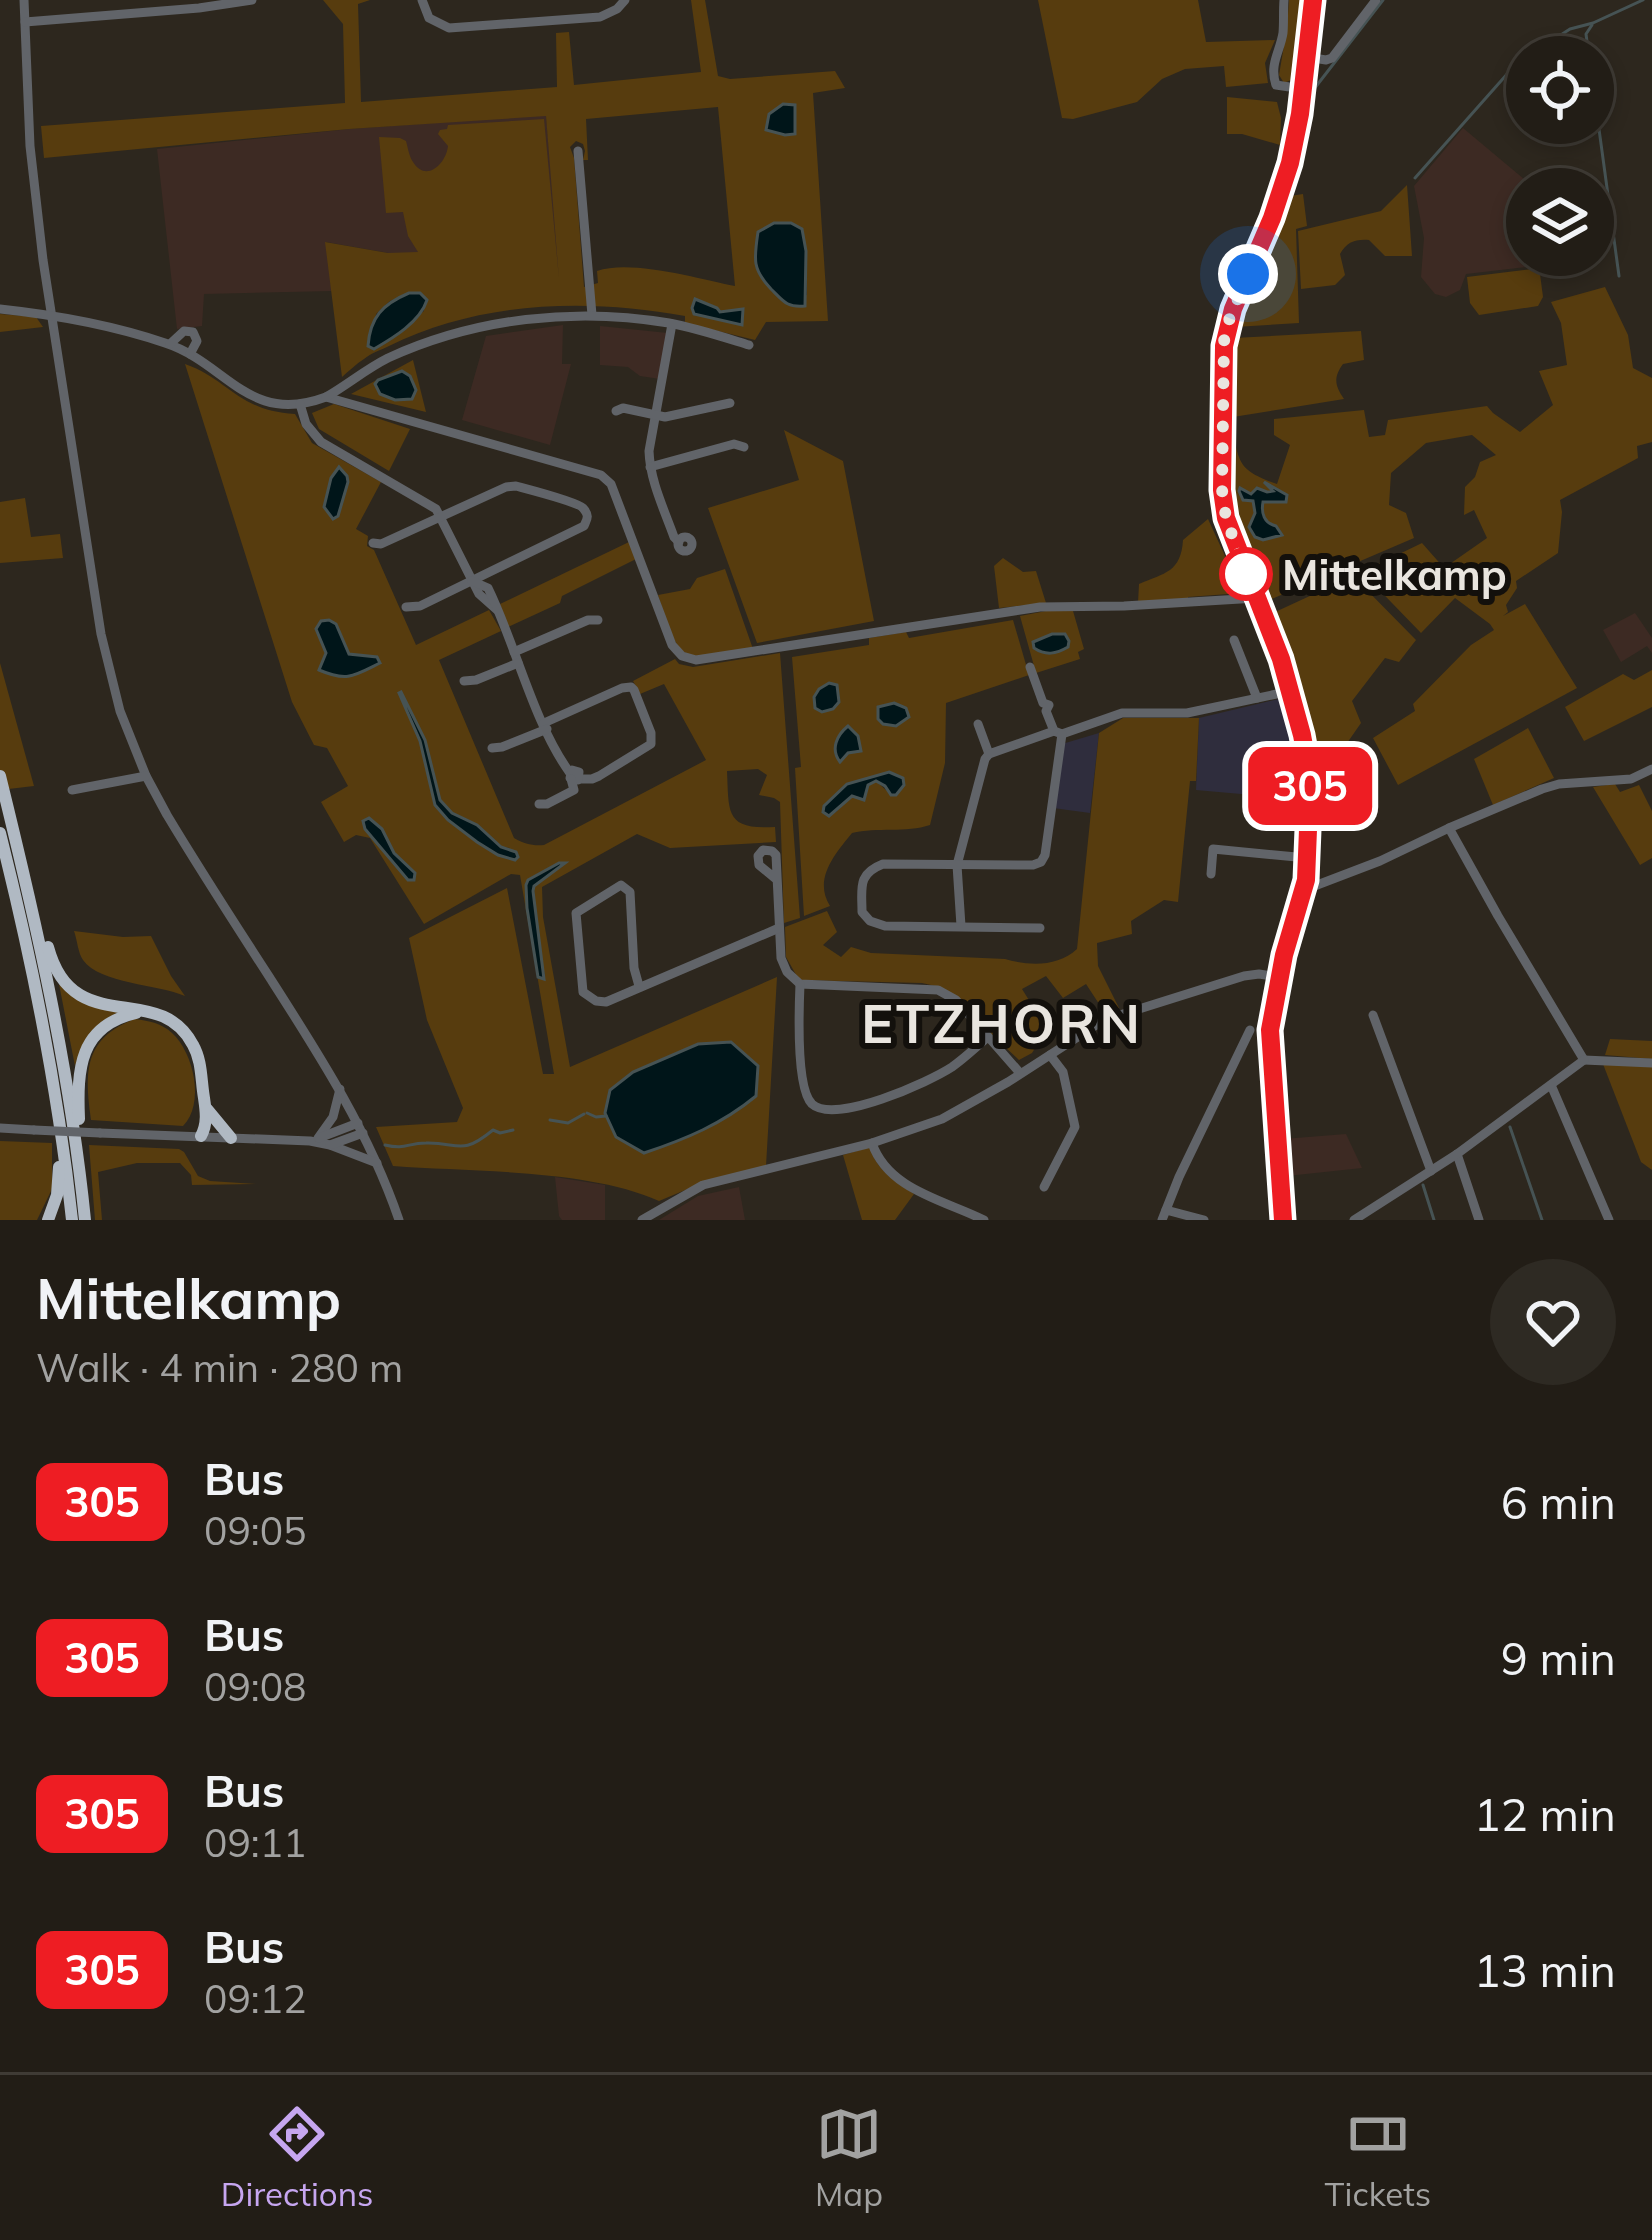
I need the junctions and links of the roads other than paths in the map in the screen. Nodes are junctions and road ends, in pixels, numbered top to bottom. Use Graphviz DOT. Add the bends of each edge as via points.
graph roads {
  1 [pos="24,0"];
  2 [pos="252,0"];
  3 [pos="422,0"];
  4 [pos="626,0"];
  5 [pos="1284,0"];
  6 [pos="1313,0"];
  7 [pos="1376,0"];
  8 [pos="25,22"];
  9 [pos="1306,57"];
  10 [pos="1303,89"];
  11 [pos="578,151"];
  12 [pos="0,309"];
  13 [pos="53,315"];
  14 [pos="592,315"];
  15 [pos="672,324"];
  16 [pos="170,344"];
  17 [pos="749,345"];
  18 [pos="190,354"];
  19 [pos="326,397"];
  20 [pos="300,404"];
  21 [pos="730,404"];
  22 [pos="616,411"];
  23 [pos="655,416"];
  24 [pos="743,446"];
  25 [pos="650,467"];
  26 [pos="441,516"];
  27 [pos="679,542"];
  28 [pos="374,543"];
  29 [pos="472,581"];
  30 [pos="1257,598"];
  31 [pos="406,607"];
  32 [pos="598,620"];
  33 [pos="1234,640"];
  34 [pos="516,658"];
  35 [pos="1030,668"];
  36 [pos="464,681"];
  37 [pos="1291,691"];
  38 [pos="1257,698"];
  39 [pos="979,724"];
  40 [pos="545,726"];
  41 [pos="1058,733"];
  42 [pos="492,748"];
  43 [pos="989,754"];
  44 [pos="1652,769"];
  45 [pos="0,776"];
  46 [pos="146,776"];
  47 [pos="573,777"];
  48 [pos="72,790"];
  49 [pos="538,804"];
  50 [pos="1449,828"];
  51 [pos="0,833"];
  52 [pos="1307,858"];
  53 [pos="957,866"];
  54 [pos="1211,874"];
  55 [pos="776,879"];
  56 [pos="1304,890"];
  57 [pos="31,902"];
  58 [pos="961,926"];
  59 [pos="779,928"];
  60 [pos="1040,928"];
  61 [pos="1279,977"];
  62 [pos="800,984"];
  63 [pos="639,986"];
  64 [pos="144,1011"];
  65 [pos="1373,1015"];
  66 [pos="1250,1030"];
  67 [pos="988,1037"];
  68 [pos="1050,1054"];
  69 [pos="1584,1060"];
  70 [pos="1652,1064"];
  71 [pos="1020,1073"];
  72 [pos="1551,1085"];
  73 [pos="202,1086"];
  74 [pos="340,1089"];
  75 [pos="206,1109"];
  76 [pos="59,1124"];
  77 [pos="0,1128"];
  78 [pos="361,1128"];
  79 [pos="201,1136"];
  80 [pos="76,1138"];
  81 [pos="231,1138"];
  82 [pos="314,1140"];
  83 [pos="872,1143"];
  84 [pos="330,1145"];
  85 [pos="1456,1154"];
  86 [pos="377,1163"];
  87 [pos="1432,1171"];
  88 [pos="1044,1187"];
  89 [pos="1164,1215"];
  90 [pos="969,1216"];
  91 [pos="1360,1219"];
  92 [pos="48,1220"];
  93 [pos="72,1220"];
  94 [pos="86,1220"];
  95 [pos="399,1220"];
  96 [pos="642,1220"];
  97 [pos="985,1220"];
  98 [pos="1204,1220"];
  99 [pos="1283,1220"];
  100 [pos="1479,1220"];
  101 [pos="1610,1220"];
  1 -- 8 [label="street"];
  2 -- 8 [label="street"];
  3 -- 4 [label="street" via="429,18 449,28 600,17"];
  5 -- 10 [label="street" via="1272,76 1276,85"];
  6 -- 9 [label="street"];
  7 -- 9 [label="street" via="1332,58"];
  8 -- 13 [label="street" via="30,146"];
  9 -- 10 [label="street"];
  10 -- 30 [label="street" via="1288,172 1224,346 1222,490"];
  11 -- 14 [label="street"];
  12 -- 13 [label="street"];
  13 -- 16 [label="street"];
  13 -- 46 [label="street" via="106,660"];
  14 -- 15 [label="street"];
  14 -- 19 [label="street" via="446,337 387,359"];
  15 -- 17 [label="street"];
  15 -- 23 [label="street"];
  16 -- 18 [label="street"];
  16 -- 18 [label="street" via="193,332"];
  18 -- 20 [label="street" via="244,393"];
  19 -- 20 [label="street"];
  19 -- 30 [label="street" via="601,475 672,645 696,660 1040,607"];
  20 -- 26 [label="street" via="321,442"];
  21 -- 23 [label="street"];
  22 -- 23 [label="street"];
  23 -- 25 [label="street"];
  24 -- 25 [label="street"];
  25 -- 27 [label="street"];
  26 -- 28 [label="street"];
  26 -- 29 [label="street"];
  26 -- 29 [label="street" via="510,486 586,513 584,526"];
  29 -- 31 [label="street"];
  29 -- 34 [label="street" via="497,610"];
  30 -- 37 [label="street"];
  32 -- 34 [label="street"];
  33 -- 38 [label="street"];
  34 -- 36 [label="street"];
  34 -- 40 [label="street"];
  35 -- 41 [label="street"];
  37 -- 38 [label="street"];
  37 -- 52 [label="street" via="1310,779"];
  38 -- 41 [label="street" via="1187,713 1122,713"];
  39 -- 43 [label="street"];
  40 -- 42 [label="street"];
  40 -- 47 [label="street"];
  40 -- 47 [label="street" via="622,688 634,690 651,744 592,779"];
  41 -- 43 [label="street"];
  41 -- 53 [label="street" via="1041,862"];
  43 -- 53 [label="street"];
  44 -- 50 [label="street" via="1631,779 1559,784"];
  45 -- 57 [label="highway"];
  46 -- 48 [label="street"];
  46 -- 74 [label="street"];
  47 -- 49 [label="street" via="574,790"];
  50 -- 56 [label="street"];
  50 -- 69 [label="street"];
  51 -- 76 [label="highway"];
  52 -- 54 [label="street" via="1213,849"];
  52 -- 56 [label="street"];
  53 -- 58 [label="street"];
  53 -- 58 [label="street" via="869,870 862,912 885,926"];
  55 -- 59 [label="street"];
  56 -- 61 [label="street"];
  57 -- 64 [label="highway" via="67,986 94,1003"];
  57 -- 80 [label="highway"];
  58 -- 60 [label="street"];
  59 -- 62 [label="street" via="783,965"];
  59 -- 63 [label="street"];
  61 -- 68 [label="street" via="1244,976 1117,1016"];
  61 -- 99 [label="street" via="1270,1050"];
  62 -- 67 [label="street" via="938,990"];
  62 -- 67 [label="street" via="804,1087 823,1109 925,1082"];
  63 -- 63 [label="street" via="630,892 621,885 576,913 583,992 602,1002"];
  64 -- 73 [label="highway" via="185,1032"];
  64 -- 80 [label="highway" via="114,1019 91,1040 80,1066"];
  65 -- 87 [label="street"];
  66 -- 89 [label="street"];
  67 -- 71 [label="street"];
  68 -- 71 [label="street"];
  68 -- 88 [label="street" via="1063,1072 1075,1127"];
  69 -- 70 [label="street"];
  69 -- 72 [label="street"];
  71 -- 83 [label="street" via="942,1119"];
  72 -- 85 [label="street"];
  72 -- 101 [label="street"];
  73 -- 75 [label="highway"];
  73 -- 79 [label="highway"];
  74 -- 78 [label="street"];
  74 -- 82 [label="street" via="334,1117"];
  75 -- 79 [label="highway"];
  75 -- 81 [label="highway"];
  76 -- 92 [label="highway" via="59,1182"];
  76 -- 93 [label="highway"];
  77 -- 79 [label="street, bridge"];
  78 -- 82 [label="street"];
  78 -- 84 [label="street"];
  78 -- 86 [label="street"];
  79 -- 81 [label="street"];
  80 -- 94 [label="highway"];
  81 -- 82 [label="street"];
  82 -- 84 [label="street"];
  83 -- 90 [label="street" via="889,1172"];
  83 -- 96 [label="street" via="703,1185"];
  84 -- 86 [label="street"];
  85 -- 87 [label="street"];
  85 -- 100 [label="street"];
  86 -- 95 [label="street"];
  87 -- 91 [label="street"];
  89 -- 98 [label="street"];
  90 -- 97 [label="street"];
}
